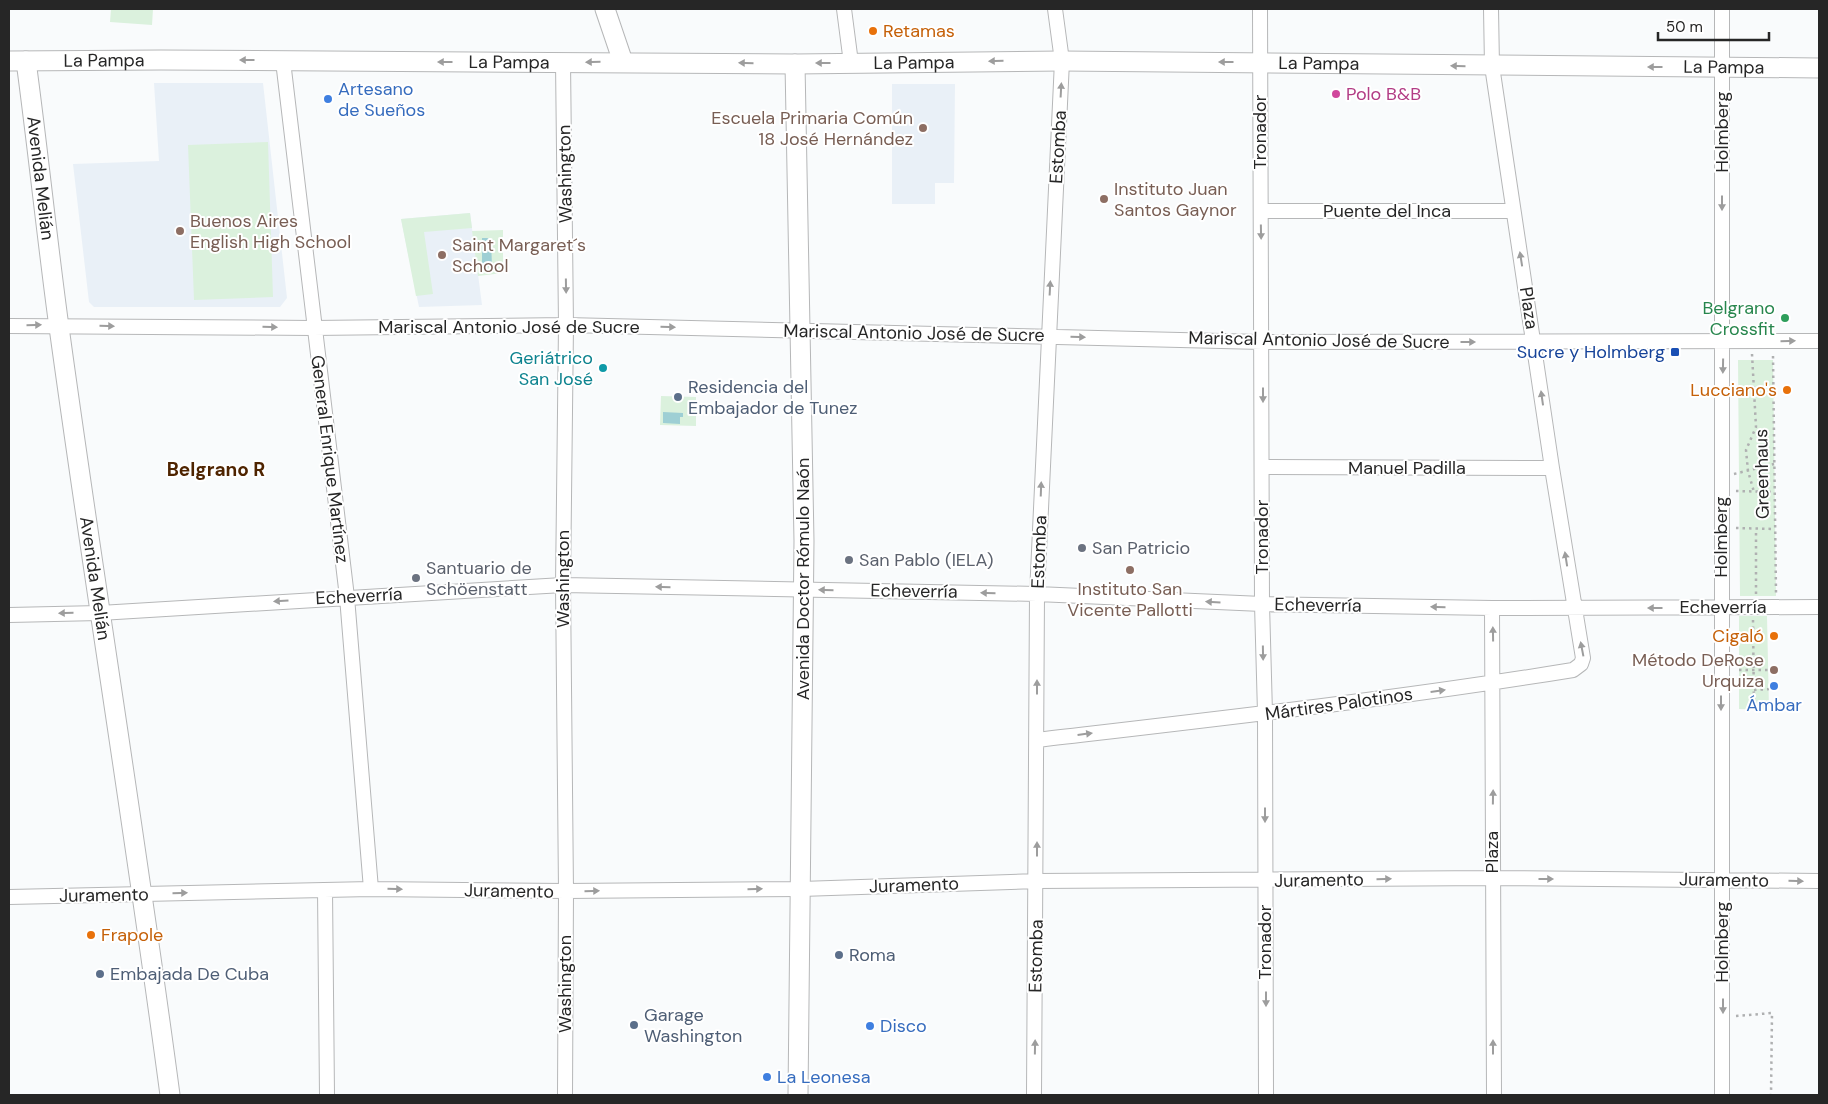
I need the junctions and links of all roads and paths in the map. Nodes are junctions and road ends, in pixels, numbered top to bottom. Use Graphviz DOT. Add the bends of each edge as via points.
graph roads {
  1 [pos="605,9"];
  2 [pos="844,9"];
  3 [pos="1055,9"];
  4 [pos="1260,9"];
  5 [pos="1491,9"];
  6 [pos="1722,9"];
  7 [pos="283,61"];
  8 [pos="1062,61"];
  9 [pos="17,62"];
  10 [pos="563,62"];
  11 [pos="623,62"];
  12 [pos="1260,62"];
  13 [pos="850,63"];
  14 [pos="795,64"];
  15 [pos="1492,66"];
  16 [pos="1722,67"];
  17 [pos="1819,68"];
  18 [pos="1261,211"];
  19 [pos="1514,211"];
  20 [pos="59,325"];
  21 [pos="566,325"];
  22 [pos="9,326"];
  23 [pos="313,328"];
  24 [pos="802,330"];
  25 [pos="1048,336"];
  26 [pos="1534,341"];
  27 [pos="1819,341"];
  28 [pos="1262,342"];
  29 [pos="1723,342"];
  30 [pos="1752,342"];
  31 [pos="1772,342"];
  32 [pos="1774,464"];
  33 [pos="1263,467"];
  34 [pos="1552,468"];
  35 [pos="1748,471"];
  36 [pos="1722,484"];
  37 [pos="1754,492"];
  38 [pos="1774,492"];
  39 [pos="1722,528"];
  40 [pos="1756,529"];
  41 [pos="1775,529"];
  42 [pos="562,585"];
  43 [pos="804,590"];
  44 [pos="1037,594"];
  45 [pos="347,597"];
  46 [pos="1262,604"];
  47 [pos="1819,606"];
  48 [pos="1574,607"];
  49 [pos="1753,607"];
  50 [pos="1776,607"];
  51 [pos="1492,608"];
  52 [pos="1721,608"];
  53 [pos="100,613"];
  54 [pos="9,615"];
  55 [pos="1739,670"];
  56 [pos="1753,670"];
  57 [pos="1768,670"];
  58 [pos="1494,683"];
  59 [pos="1768,689"];
  60 [pos="1754,690"];
  61 [pos="1754,704"];
  62 [pos="1769,704"];
  63 [pos="1754,710"];
  64 [pos="1265,714"];
  65 [pos="1037,740"];
  66 [pos="1492,878"];
  67 [pos="1265,880"];
  68 [pos="1722,880"];
  69 [pos="1037,881"];
  70 [pos="1819,881"];
  71 [pos="371,889"];
  72 [pos="801,889"];
  73 [pos="325,890"];
  74 [pos="566,892"];
  75 [pos="144,894"];
  76 [pos="9,897"];
  77 [pos="1722,1018"];
  78 [pos="170,1095"];
  79 [pos="327,1095"];
  80 [pos="565,1095"];
  81 [pos="798,1095"];
  82 [pos="1034,1095"];
  83 [pos="1266,1095"];
  84 [pos="1494,1095"];
  85 [pos="1722,1095"];
  86 [pos="1771,1095"];
  1 -- 11 [label="street"];
  2 -- 13 [label="street"];
  3 -- 8 [label="street, Estomba"];
  4 -- 12 [label="street, Tronador"];
  5 -- 15 [label="street, Plaza"];
  6 -- 16 [label="street, Holmberg"];
  7 -- 9 [label="street, La Pampa, one-way"];
  10 -- 7 [label="street, La Pampa, one-way"];
  7 -- 23 [label="street, General Enrique Martínez"];
  12 -- 8 [label="street, La Pampa, one-way"];
  8 -- 13 [label="street, La Pampa, one-way"];
  25 -- 8 [label="street, Estomba, one-way"];
  9 -- 20 [label="street, Avenida Melián"];
  11 -- 10 [label="street, La Pampa, one-way"];
  10 -- 21 [label="street, Washington, one-way"];
  14 -- 11 [label="street, La Pampa, one-way"];
  15 -- 12 [label="street, La Pampa, one-way"];
  12 -- 18 [label="street, Tronador"];
  13 -- 14 [label="street, La Pampa, one-way"];
  14 -- 24 [label="street, Avenida Doctor Rómulo Naón"];
  16 -- 15 [label="street, La Pampa, one-way"];
  15 -- 19 [label="street, Plaza"];
  16 -- 17 [label="street, La Pampa"];
  16 -- 29 [label="street, Holmberg, one-way"];
  18 -- 19 [label="street, Puente del Inca"];
  18 -- 28 [label="street, Tronador, one-way"];
  26 -- 19 [label="street, Plaza, one-way"];
  22 -- 20 [label="street, Mariscal Antonio José de Sucre, one-way"];
  20 -- 23 [label="street, Mariscal Antonio José de Sucre, one-way"];
  20 -- 53 [label="street, Avenida Melián"];
  21 -- 23 [label="street, Mariscal Antonio José de Sucre"];
  21 -- 24 [label="street, Mariscal Antonio José de Sucre, one-way"];
  21 -- 42 [label="street, Washington"];
  23 -- 45 [label="street, General Enrique Martínez"];
  24 -- 25 [label="street, Mariscal Antonio José de Sucre"];
  24 -- 43 [label="street, Avenida Doctor Rómulo Naón"];
  25 -- 28 [label="street, Mariscal Antonio José de Sucre, one-way"];
  44 -- 25 [label="street, Estomba, one-way"];
  28 -- 26 [label="street, Mariscal Antonio José de Sucre, one-way"];
  26 -- 29 [label="street, Mariscal Antonio José de Sucre"];
  34 -- 26 [label="street, Plaza, one-way"];
  31 -- 27 [label="street, Mariscal Antonio José de Sucre, one-way"];
  28 -- 33 [label="street, Tronador, one-way"];
  29 -- 30 [label="street, Mariscal Antonio José de Sucre"];
  29 -- 36 [label="street, Holmberg, one-way"];
  30 -- 31 [label="street, Mariscal Antonio José de Sucre"];
  30 -- 35 [label="path, Greenhaus" via="1756,426 1746,450"];
  31 -- 32 [label="path, Greenhaus"];
  32 -- 35 [label="path"];
  32 -- 38 [label="path, Greenhaus"];
  33 -- 34 [label="street, Manuel Padilla"];
  33 -- 46 [label="street, Tronador"];
  48 -- 34 [label="street, Plaza, one-way"];
  35 -- 36 [label="path"];
  35 -- 37 [label="path, Greenhaus"];
  36 -- 37 [label="path"];
  36 -- 39 [label="street, Holmberg"];
  37 -- 38 [label="path"];
  38 -- 41 [label="path, Greenhaus"];
  39 -- 40 [label="path"];
  39 -- 52 [label="street, Holmberg"];
  40 -- 41 [label="path"];
  40 -- 49 [label="path, Greenhaus" via="1757,594 1752,593"];
  41 -- 50 [label="path, Greenhaus"];
  43 -- 42 [label="street, Echeverría, one-way"];
  42 -- 45 [label="street, Echeverría"];
  42 -- 74 [label="street, Washington"];
  44 -- 43 [label="street, Echeverría, one-way"];
  43 -- 72 [label="street, Avenida Doctor Rómulo Naón"];
  46 -- 44 [label="street, Echeverría, one-way"];
  65 -- 44 [label="street, Estomba, one-way"];
  45 -- 53 [label="street, Echeverría, one-way"];
  45 -- 71 [label="street, General Enrique Martínez"];
  51 -- 46 [label="street, Echeverría, one-way"];
  46 -- 64 [label="street, Tronador, one-way"];
  47 -- 50 [label="street, Echeverría"];
  48 -- 51 [label="street, Echeverría"];
  52 -- 48 [label="street, Echeverría, one-way"];
  58 -- 48 [label="street, Mártires Palotinos, one-way" via="1573,670 1581,664 1583,658"];
  49 -- 50 [label="street, Echeverría"];
  49 -- 52 [label="street, Echeverría"];
  49 -- 56 [label="path, Greenhaus"];
  58 -- 51 [label="street, Plaza, one-way"];
  52 -- 68 [label="street, Holmberg, one-way"];
  53 -- 54 [label="street, Echeverría, one-way"];
  53 -- 75 [label="street, Avenida Melián"];
  55 -- 56 [label="path"];
  56 -- 57 [label="path"];
  56 -- 60 [label="path, Greenhaus"];
  64 -- 58 [label="street, Mártires Palotinos, one-way"];
  66 -- 58 [label="street, Plaza, one-way"];
  59 -- 60 [label="path"];
  60 -- 61 [label="path, Greenhaus"];
  61 -- 62 [label="path"];
  61 -- 63 [label="path, Greenhaus"];
  65 -- 64 [label="street, Mártires Palotinos, one-way"];
  64 -- 67 [label="street, Tronador, one-way"];
  69 -- 65 [label="street, Estomba, one-way"];
  67 -- 66 [label="street, Juramento, one-way"];
  66 -- 68 [label="street, Juramento, one-way"];
  84 -- 66 [label="street, Plaza, one-way"];
  67 -- 69 [label="street, Juramento"];
  67 -- 83 [label="street, Tronador, one-way"];
  68 -- 70 [label="street, Juramento, one-way"];
  68 -- 77 [label="street, Holmberg, one-way"];
  69 -- 72 [label="street, Juramento"];
  82 -- 69 [label="street, Estomba, one-way"];
  71 -- 73 [label="street, Juramento"];
  71 -- 74 [label="street, Juramento, one-way"];
  74 -- 72 [label="street, Juramento, one-way"];
  72 -- 81 [label="street, Avenida Doctor Rómulo Naón"];
  75 -- 73 [label="street, Juramento, one-way"];
  73 -- 79 [label="street"];
  74 -- 80 [label="street, Washington"];
  75 -- 76 [label="street, Juramento"];
  75 -- 78 [label="street, Avenida Melián"];
  77 -- 85 [label="street, Holmberg"];
  77 -- 86 [label="path" via="1772,1013"];
}
